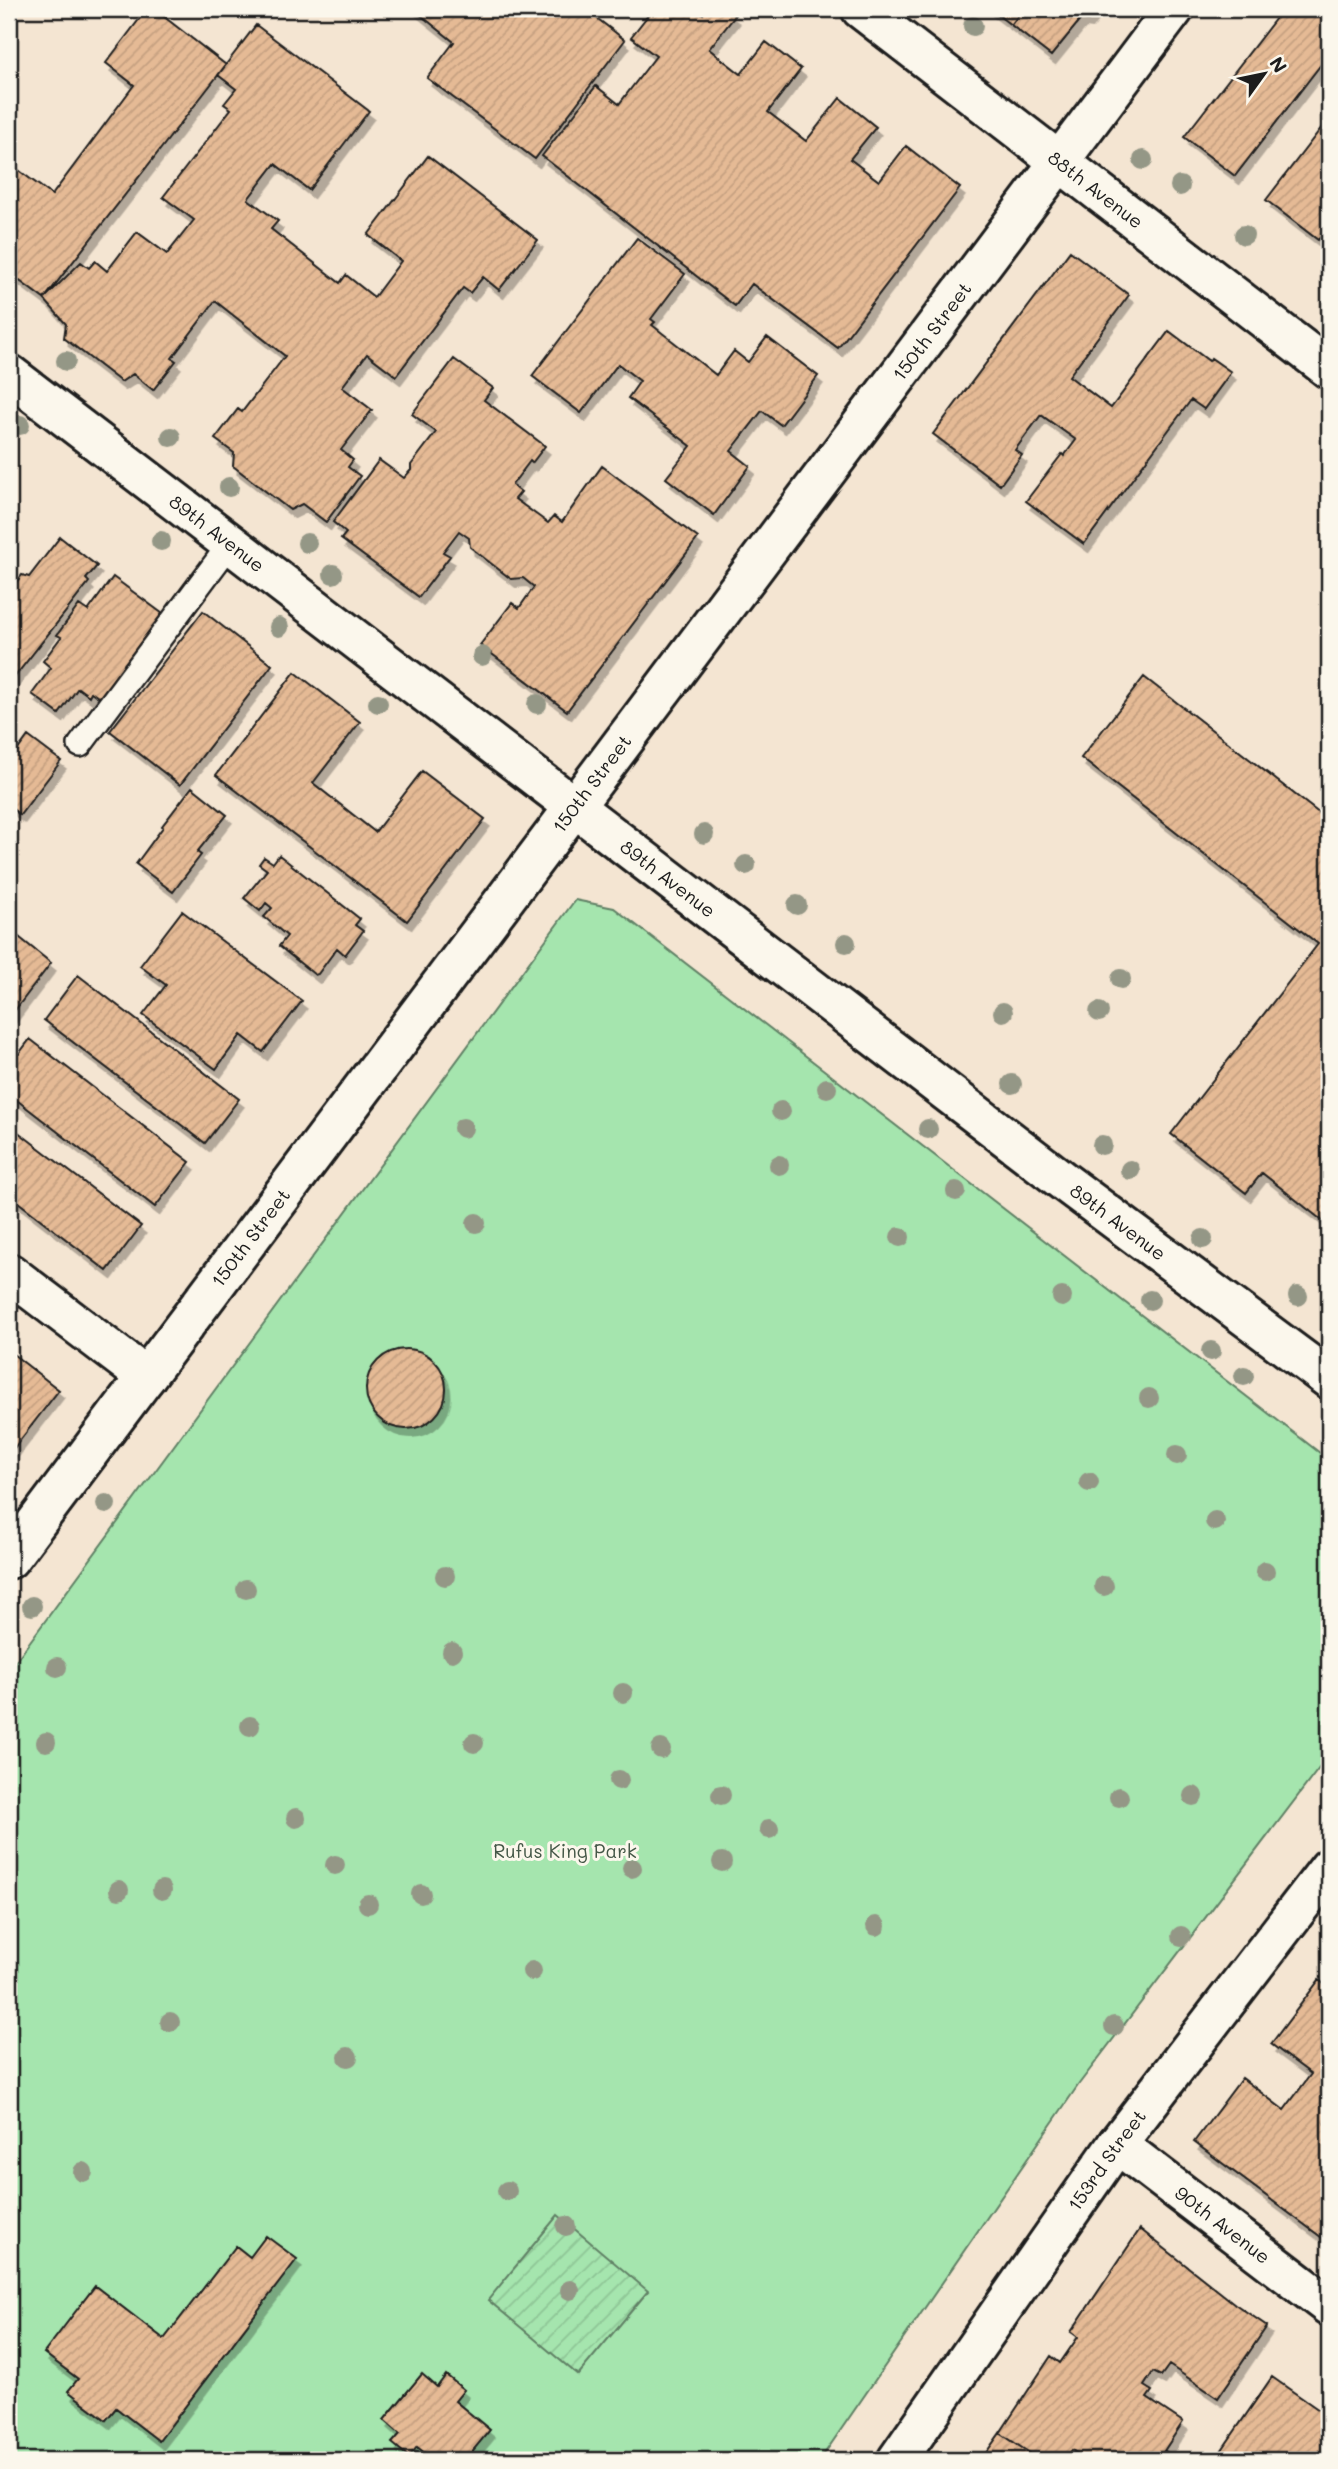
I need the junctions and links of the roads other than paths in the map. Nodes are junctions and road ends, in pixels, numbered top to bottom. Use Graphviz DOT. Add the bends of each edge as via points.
graph roads {
  1 [pos="861,9"];
  2 [pos="1174,9"];
  3 [pos="1059,162"];
  4 [pos="1329,369"];
  5 [pos="9,374"];
  6 [pos="230,544"];
  7 [pos="79,746"];
  8 [pos="574,806"];
  9 [pos="9,1273"];
  10 [pos="146,1377"];
  11 [pos="1329,1379"];
  12 [pos="9,1559"];
  13 [pos="1329,1868"];
  14 [pos="1117,2144"];
  15 [pos="1329,2306"];
  16 [pos="897,2460"];
  1 -- 3 [label="street, 88th Avenue"];
  2 -- 3 [label="street, 150th Street"];
  3 -- 4 [label="street, 88th Avenue"];
  3 -- 8 [label="street, 150th Street"];
  5 -- 6 [label="street, 89th Avenue"];
  6 -- 7 [label="lane"];
  6 -- 8 [label="street, 89th Avenue"];
  8 -- 10 [label="street, 150th Street"];
  8 -- 11 [label="street, 89th Avenue"];
  9 -- 10 [label="street"];
  10 -- 12 [label="street, 150th Street"];
  13 -- 14 [label="street, 153rd Street"];
  14 -- 15 [label="street, 90th Avenue"];
  14 -- 16 [label="street, 153rd Street"];
}
